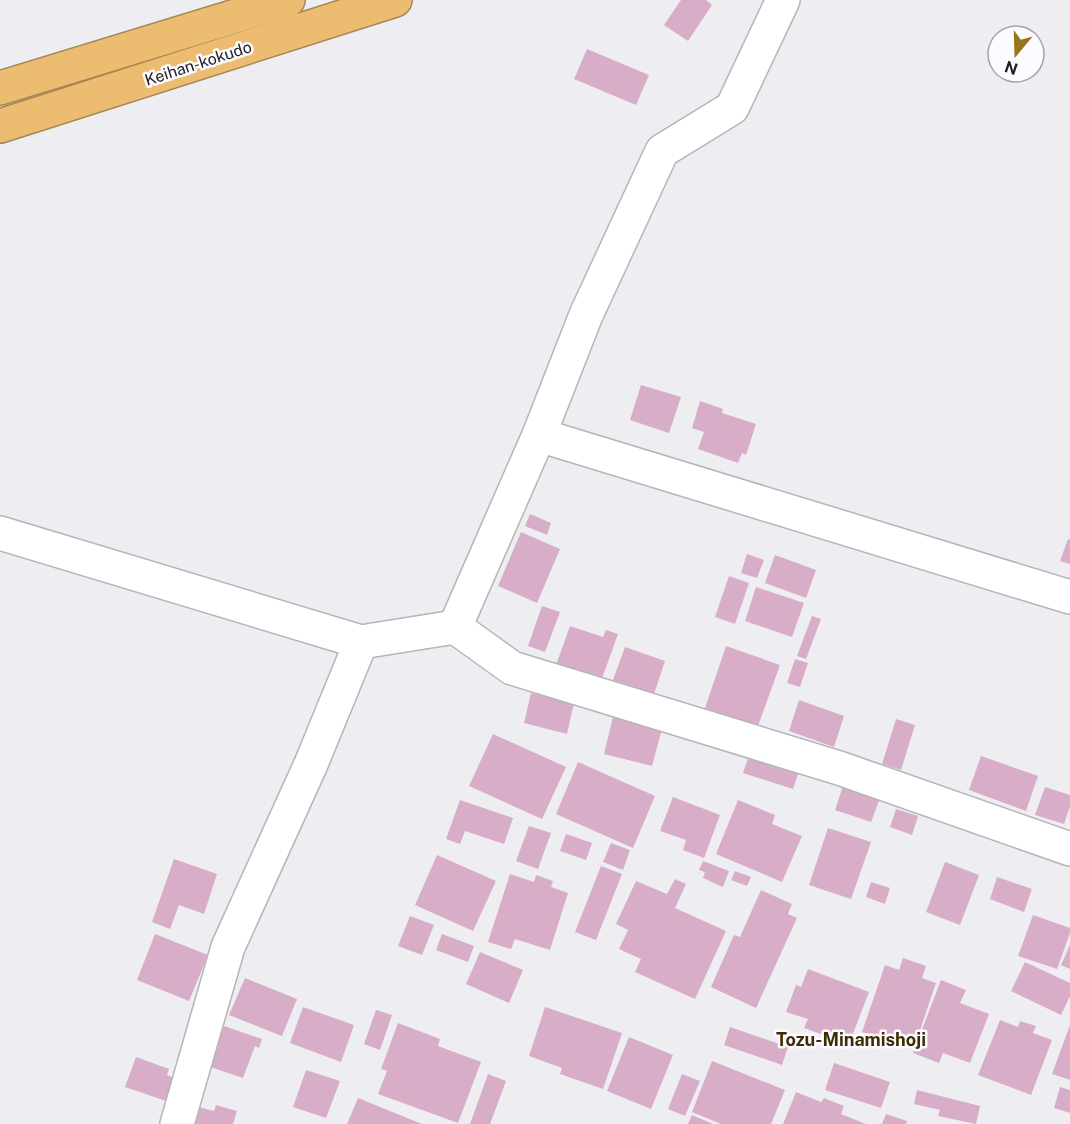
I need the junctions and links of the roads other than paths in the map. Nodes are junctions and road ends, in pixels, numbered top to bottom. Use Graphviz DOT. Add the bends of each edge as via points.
graph roads {
  1 [pos="288,0"];
  2 [pos="395,0"];
  3 [pos="783,0"];
  4 [pos="0,88"];
  5 [pos="0,126"];
  6 [pos="539,435"];
  7 [pos="0,533"];
  8 [pos="1070,597"];
  9 [pos="455,627"];
  10 [pos="361,642"];
  11 [pos="1070,849"];
  12 [pos="177,1124"];
  1 -- 4 [label="highway, Keihan-kokudo"];
  2 -- 5 [label="highway, Keihan-kokudo"];
  3 -- 6 [label="street" via="732,108 662,152 586,315"];
  6 -- 8 [label="street"];
  6 -- 9 [label="street"];
  7 -- 10 [label="street"];
  9 -- 10 [label="street"];
  9 -- 11 [label="street" via="512,668 839,768"];
  10 -- 12 [label="street" via="228,947"];
}
